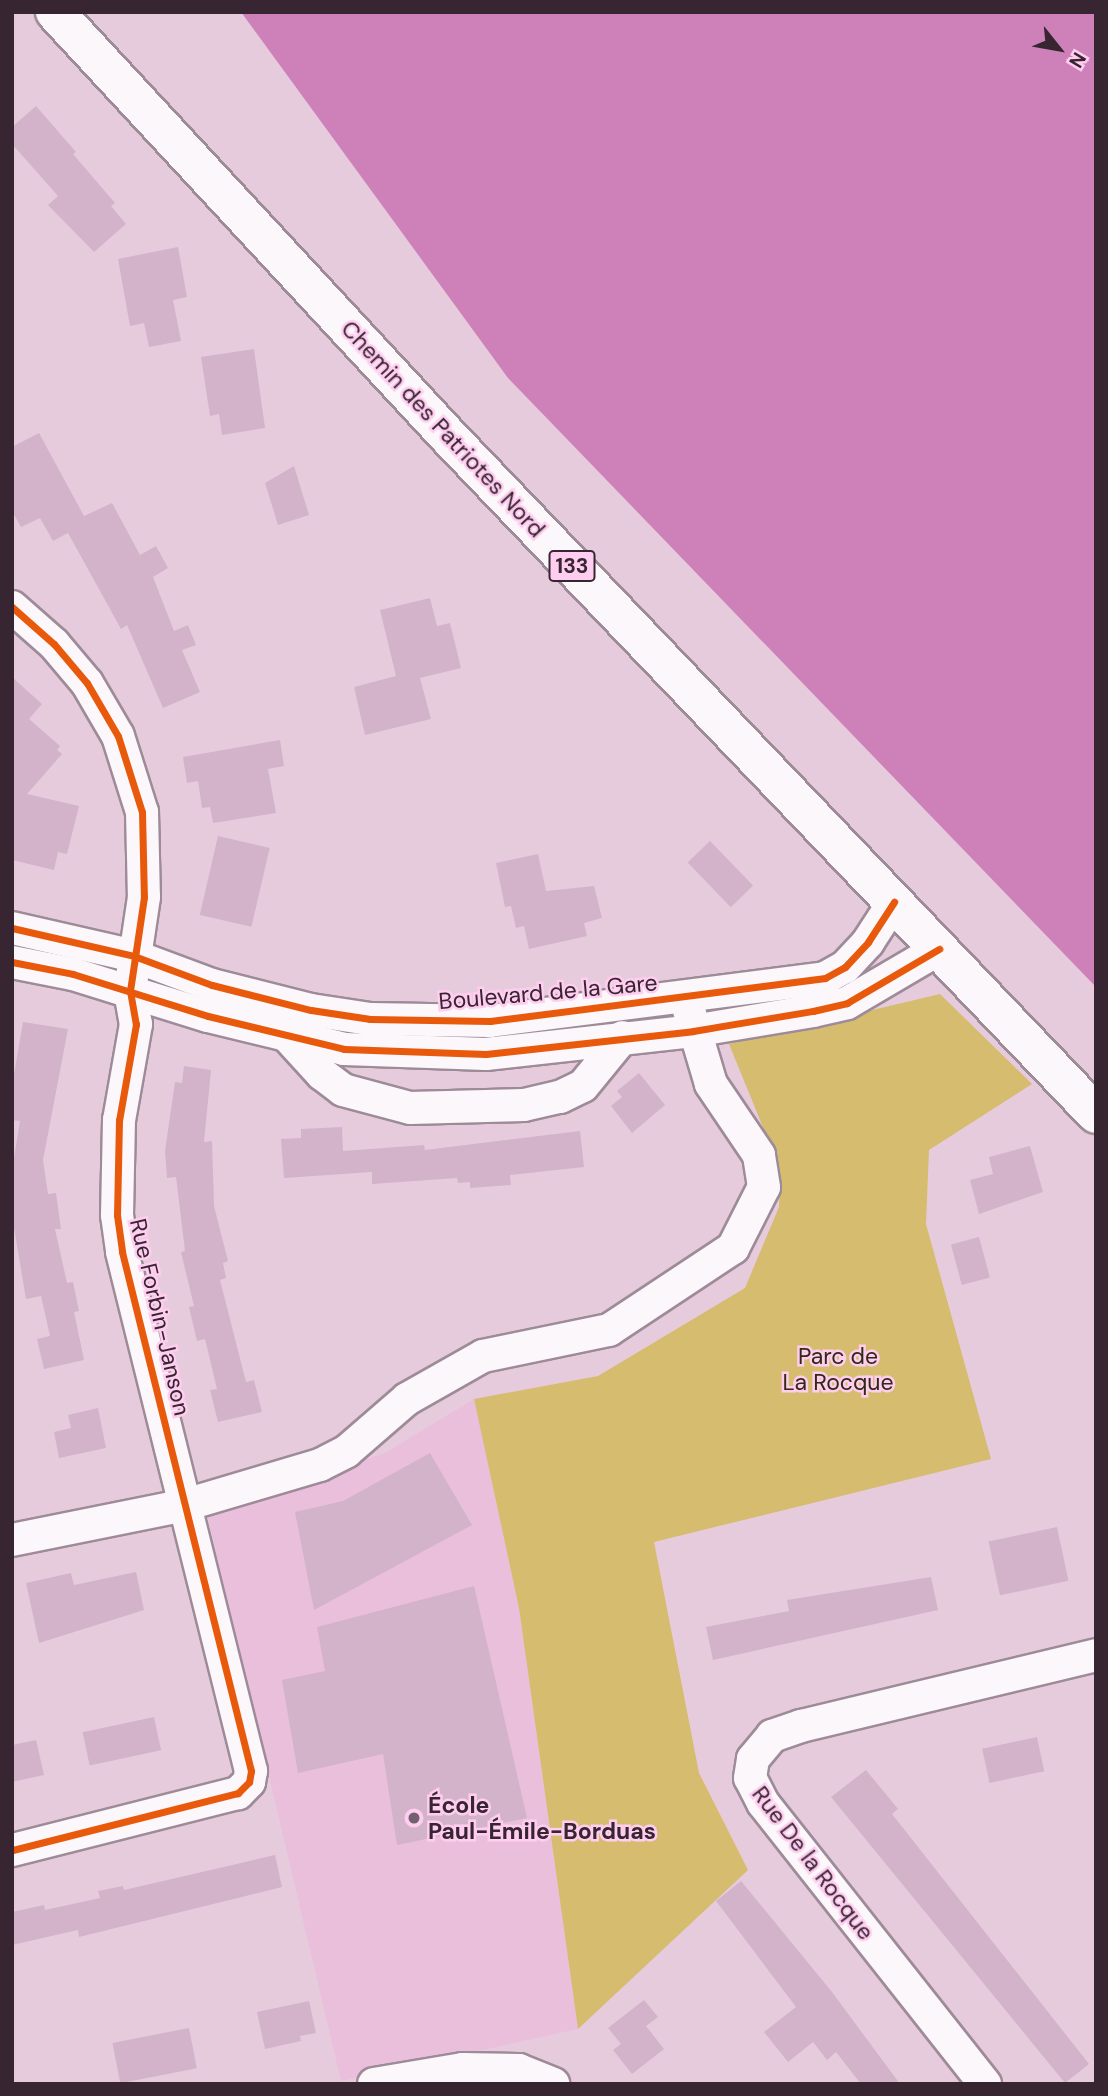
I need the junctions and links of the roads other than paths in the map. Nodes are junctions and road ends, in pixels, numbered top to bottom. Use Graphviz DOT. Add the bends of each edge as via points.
graph roads {
  1 [pos="55,12"];
  2 [pos="12,607"];
  3 [pos="894,902"];
  4 [pos="12,928"];
  5 [pos="939,949"];
  6 [pos="134,956"];
  7 [pos="12,962"];
  8 [pos="130,991"];
  9 [pos="685,998"];
  10 [pos="693,1031"];
  11 [pos="623,1037"];
  12 [pos="289,1038"];
  13 [pos="1096,1114"];
  14 [pos="185,1505"];
  15 [pos="12,1540"];
  16 [pos="1096,1655"];
  17 [pos="12,1850"];
  18 [pos="374,2084"];
  19 [pos="553,2084"];
  20 [pos="985,2084"];
  1 -- 3 [label="main road, Chemin des Patriotes Nord / 133" via="447,435"];
  2 -- 6 [label="street, Rue Forbin-Janson" via="54,644 87,683 118,736 142,811 146,855"];
  3 -- 5 [label="main road, Chemin des Patriotes Nord / 133"];
  3 -- 9 [label="street, Boulevard de la Gare" via="868,942 845,967 825,978"];
  4 -- 6 [label="street, Boulevard de la Gare"];
  5 -- 10 [label="street" via="847,1003"];
  5 -- 13 [label="main road, Chemin des Patriotes Nord / 133"];
  6 -- 8 [label="street, Rue Forbin-Janson"];
  6 -- 9 [label="street, Boulevard de la Gare" via="212,985 311,1010 370,1019 490,1021"];
  7 -- 8 [label="street"];
  8 -- 12 [label="street"];
  8 -- 14 [label="street, Rue Forbin-Janson" via="136,1024 119,1120 117,1215"];
  9 -- 10 [label="street"];
  10 -- 11 [label="street"];
  10 -- 14 [label="street" via="711,1084 759,1155 764,1187 733,1248 609,1330 483,1356 407,1399 347,1451 320,1465"];
  11 -- 12 [label="street" via="554,1048 423,1054 344,1049"];
  11 -- 12 [label="street" via="583,1086 560,1097 524,1105 410,1108 343,1090 321,1074"];
  14 -- 15 [label="street"];
  14 -- 17 [label="street, Rue Forbin-Janson" via="251,1771 249,1782 238,1793"];
  16 -- 20 [label="street, Rue De la Rocque" via="801,1726 772,1736 753,1759 750,1778 763,1803"];
  18 -- 19 [label="street" via="463,2069 519,2070"];
}
